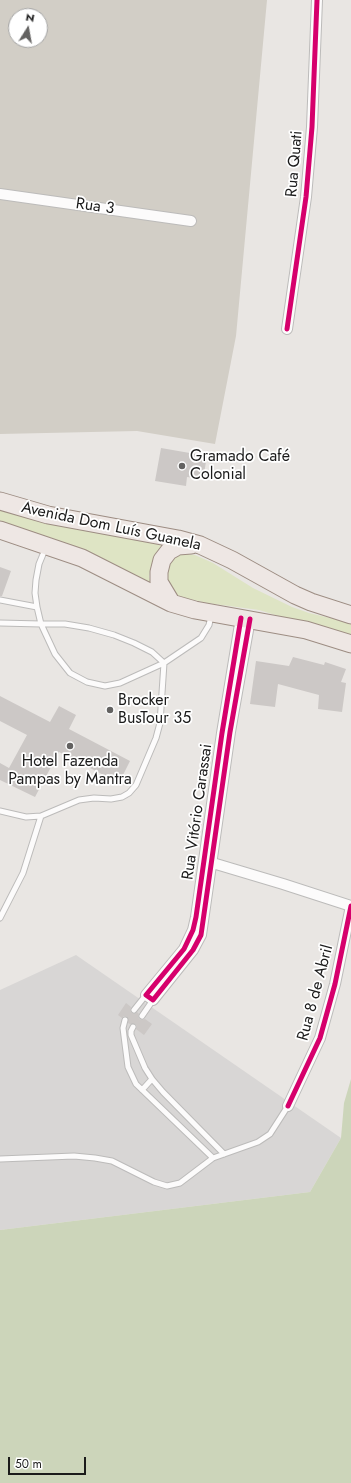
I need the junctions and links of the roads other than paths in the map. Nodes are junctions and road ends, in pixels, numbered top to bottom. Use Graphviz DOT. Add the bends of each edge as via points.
graph roads {
  1 [pos="317,0"];
  2 [pos="0,194"];
  3 [pos="191,221"];
  4 [pos="287,329"];
  5 [pos="0,501"];
  6 [pos="0,530"];
  7 [pos="47,545"];
  8 [pos="200,545"];
  9 [pos="0,600"];
  10 [pos="171,603"];
  11 [pos="37,607"];
  12 [pos="212,613"];
  13 [pos="351,614"];
  14 [pos="245,618"];
  15 [pos="0,623"];
  16 [pos="42,624"];
  17 [pos="351,644"];
  18 [pos="164,663"];
  19 [pos="0,811"];
  20 [pos="41,816"];
  21 [pos="208,861"];
  22 [pos="351,906"];
  23 [pos="0,918"];
  24 [pos="150,997"];
  25 [pos="134,1010"];
  26 [pos="142,1016"];
  27 [pos="126,1020"];
  28 [pos="133,1027"];
  29 [pos="152,1079"];
  30 [pos="142,1090"];
  31 [pos="288,1106"];
  32 [pos="224,1154"];
  33 [pos="213,1158"];
  34 [pos="0,1159"];
  1 -- 4 [label="street, Rua Quati" via="312,127 306,197"];
  2 -- 3 [label="street, Rua 3"];
  5 -- 8 [label="main road, Avenida Dom Luís Guanela" via="48,515"];
  6 -- 7 [label="main road, Avenida Dom Luís Guanela"];
  7 -- 10 [label="main road, Avenida Dom Luís Guanela" via="96,564"];
  7 -- 11 [label="lane" via="36,580"];
  8 -- 10 [label="main road" via="178,546 169,551 162,560 159,582"];
  8 -- 13 [label="main road, Avenida Dom Luís Guanela" via="300,597"];
  9 -- 11 [label="lane"];
  10 -- 12 [label="main road, Avenida Dom Luís Guanela"];
  11 -- 16 [label="lane"];
  12 -- 14 [label="main road, Avenida Dom Luís Guanela"];
  12 -- 18 [label="lane" via="209,625 201,638"];
  14 -- 17 [label="main road, Avenida Dom Luís Guanela" via="306,630"];
  14 -- 21 [label="street, Rua Vitório Carassai" via="222,732"];
  15 -- 16 [label="lane"];
  16 -- 18 [label="lane" via="65,624 114,635 152,652"];
  16 -- 18 [label="lane" via="55,654 70,673 87,682 105,686"];
  18 -- 20 [label="lane" via="160,723 136,785 122,797 79,800"];
  19 -- 20 [label="lane" via="26,818"];
  20 -- 23 [label="lane" via="23,873"];
  21 -- 22 [label="street"];
  21 -- 24 [label="street, Rua Vitório Carassai" via="189,940"];
  22 -- 31 [label="street, Rua 8 de Abril" via="335,984 320,1038"];
  24 -- 25 [label="lane"];
  24 -- 26 [label="lane"];
  27 -- 30 [label="lane" via="123,1028 128,1067 136,1084"];
  28 -- 29 [label="lane" via="131,1035 144,1068"];
  29 -- 30 [label="lane"];
  29 -- 32 [label="lane"];
  30 -- 33 [label="lane"];
  31 -- 32 [label="lane" via="270,1134 258,1142"];
  32 -- 33 [label="lane"];
  33 -- 34 [label="lane" via="180,1183 167,1186 112,1161 95,1158 74,1156"];
}
